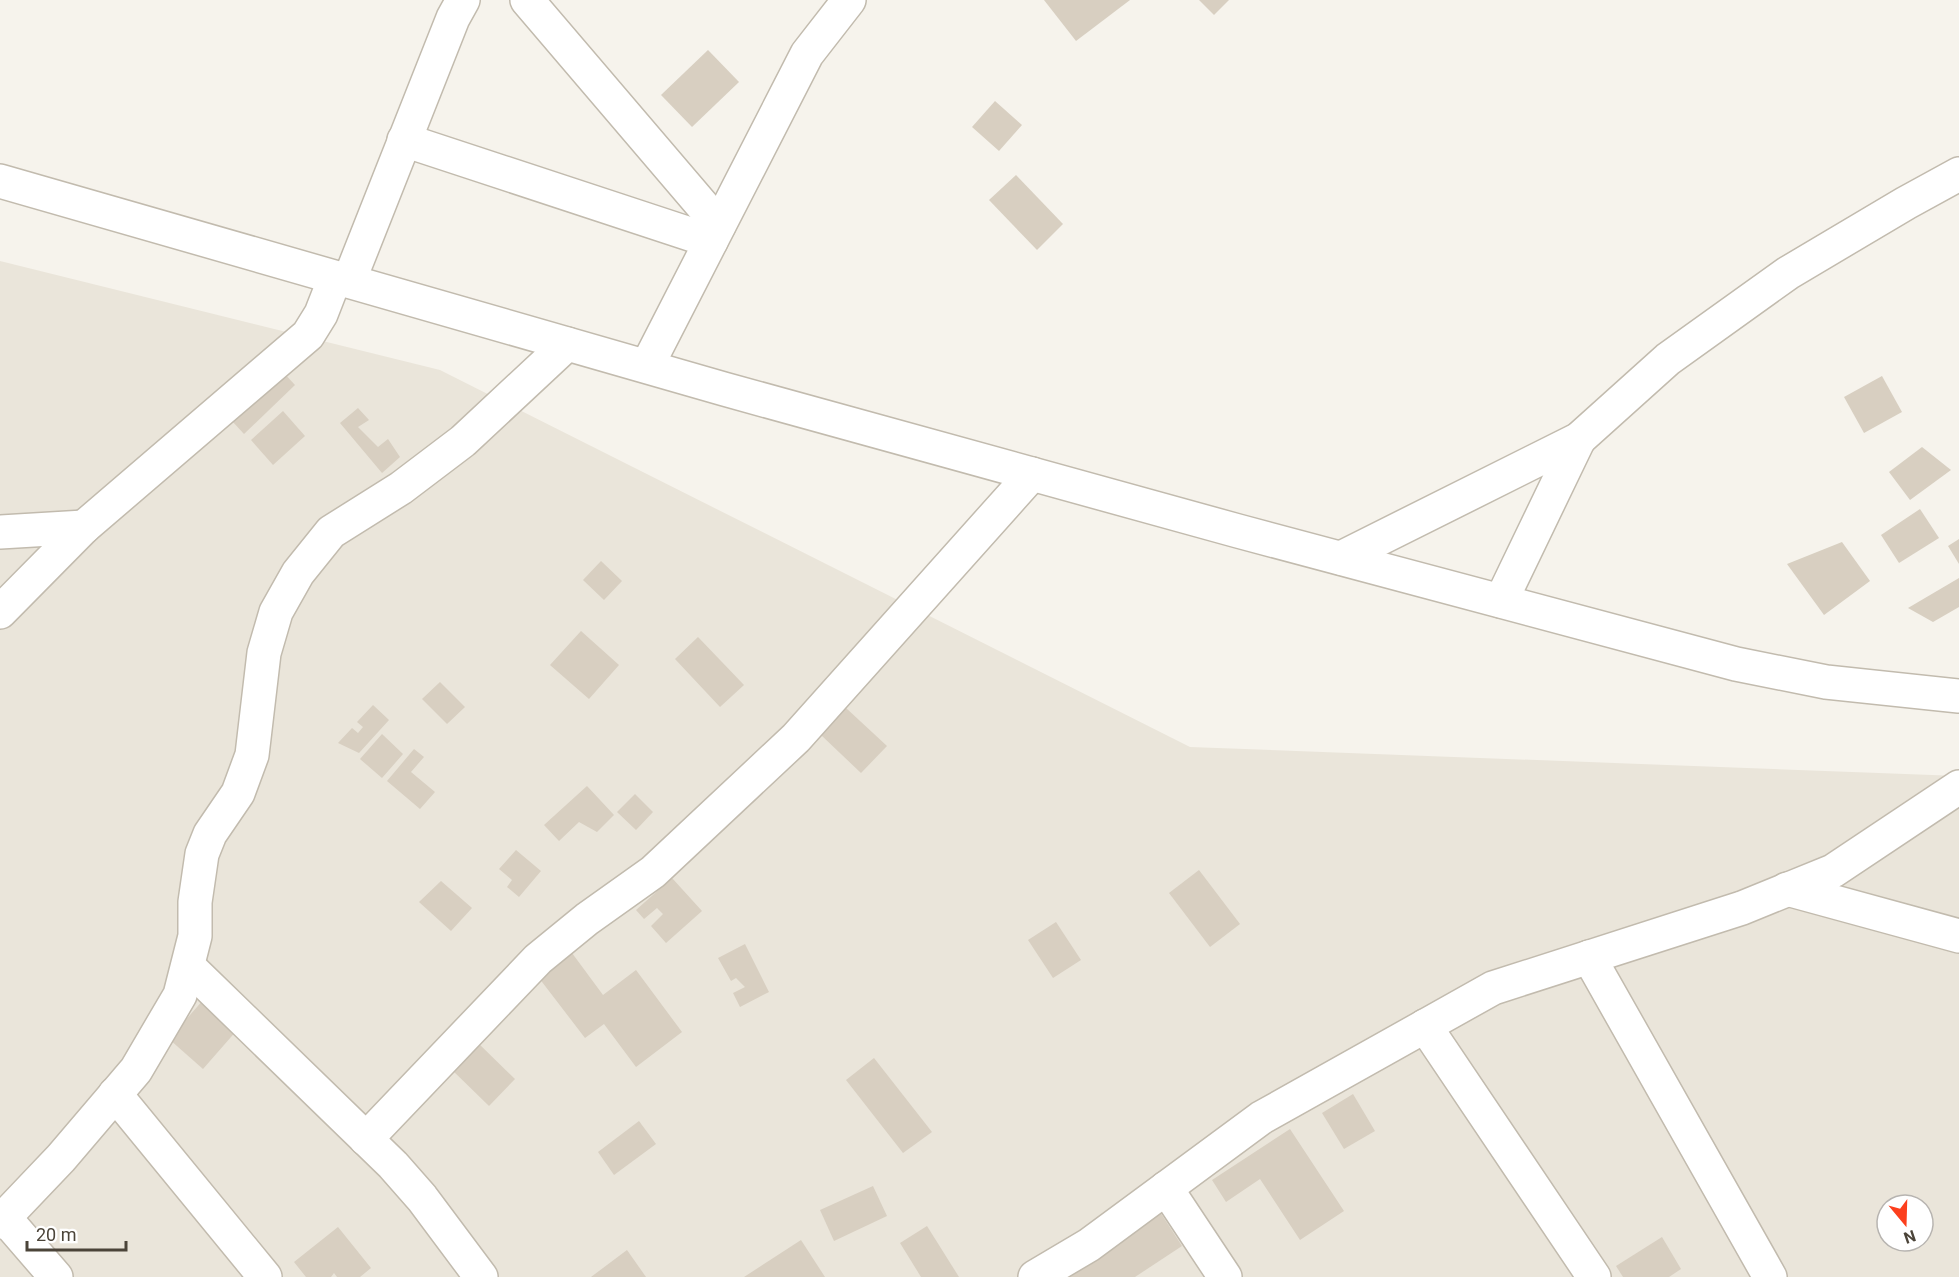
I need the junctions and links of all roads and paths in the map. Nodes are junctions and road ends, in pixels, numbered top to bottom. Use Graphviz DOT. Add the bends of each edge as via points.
graph roads {
  1 [pos="463,0"];
  2 [pos="527,0"];
  3 [pos="849,0"];
  4 [pos="404,141"];
  5 [pos="1959,174"];
  6 [pos="0,181"];
  7 [pos="715,233"];
  8 [pos="342,280"];
  9 [pos="567,344"];
  10 [pos="647,366"];
  11 [pos="1579,439"];
  12 [pos="1032,474"];
  13 [pos="84,527"];
  14 [pos="0,532"];
  15 [pos="1341,558"];
  16 [pos="1501,601"];
  17 [pos="0,612"];
  18 [pos="1959,696"];
  19 [pos="1959,788"];
  20 [pos="1788,890"];
  21 [pos="1959,936"];
  22 [pos="1589,957"];
  23 [pos="189,966"];
  24 [pos="1425,1026"];
  25 [pos="115,1094"];
  26 [pos="366,1139"];
  27 [pos="1166,1188"];
  28 [pos="2,1220"];
  29 [pos="56,1277"];
  30 [pos="265,1277"];
  31 [pos="481,1277"];
  32 [pos="1035,1277"];
  33 [pos="1225,1277"];
  34 [pos="1594,1277"];
  35 [pos="1770,1277"];
  1 -- 4 [label="street"];
  2 -- 7 [label="street"];
  3 -- 7 [label="street" via="807,54"];
  4 -- 7 [label="street"];
  4 -- 8 [label="street"];
  5 -- 11 [label="street" via="1788,273 1668,359"];
  6 -- 8 [label="street"];
  7 -- 10 [label="street"];
  8 -- 9 [label="street"];
  8 -- 13 [label="street" via="308,334"];
  9 -- 10 [label="street"];
  9 -- 23 [label="street" via="463,441 401,488 331,532 297,573 276,612 264,653 252,755 238,793 210,834 202,854"];
  10 -- 12 [label="street"];
  11 -- 15 [label="street"];
  11 -- 16 [label="street"];
  12 -- 15 [label="street"];
  12 -- 26 [label="street" via="796,738 653,872 538,959"];
  13 -- 14 [label="street"];
  13 -- 17 [label="street"];
  15 -- 16 [label="street"];
  16 -- 18 [label="street" via="1779,674"];
  19 -- 20 [label="street" via="1833,871"];
  20 -- 21 [label="street"];
  20 -- 22 [label="street" via="1742,909"];
  22 -- 24 [label="street" via="1493,988"];
  22 -- 35 [label="street"];
  23 -- 25 [label="street" via="180,995 136,1070"];
  23 -- 26 [label="street"];
  24 -- 27 [label="street" via="1261,1118"];
  24 -- 34 [label="street"];
  25 -- 28 [label="street"];
  25 -- 30 [label="street"];
  26 -- 31 [label="street" via="422,1198"];
  27 -- 32 [label="street" via="1089,1245"];
  27 -- 33 [label="street"];
  28 -- 29 [label="street"];
}
